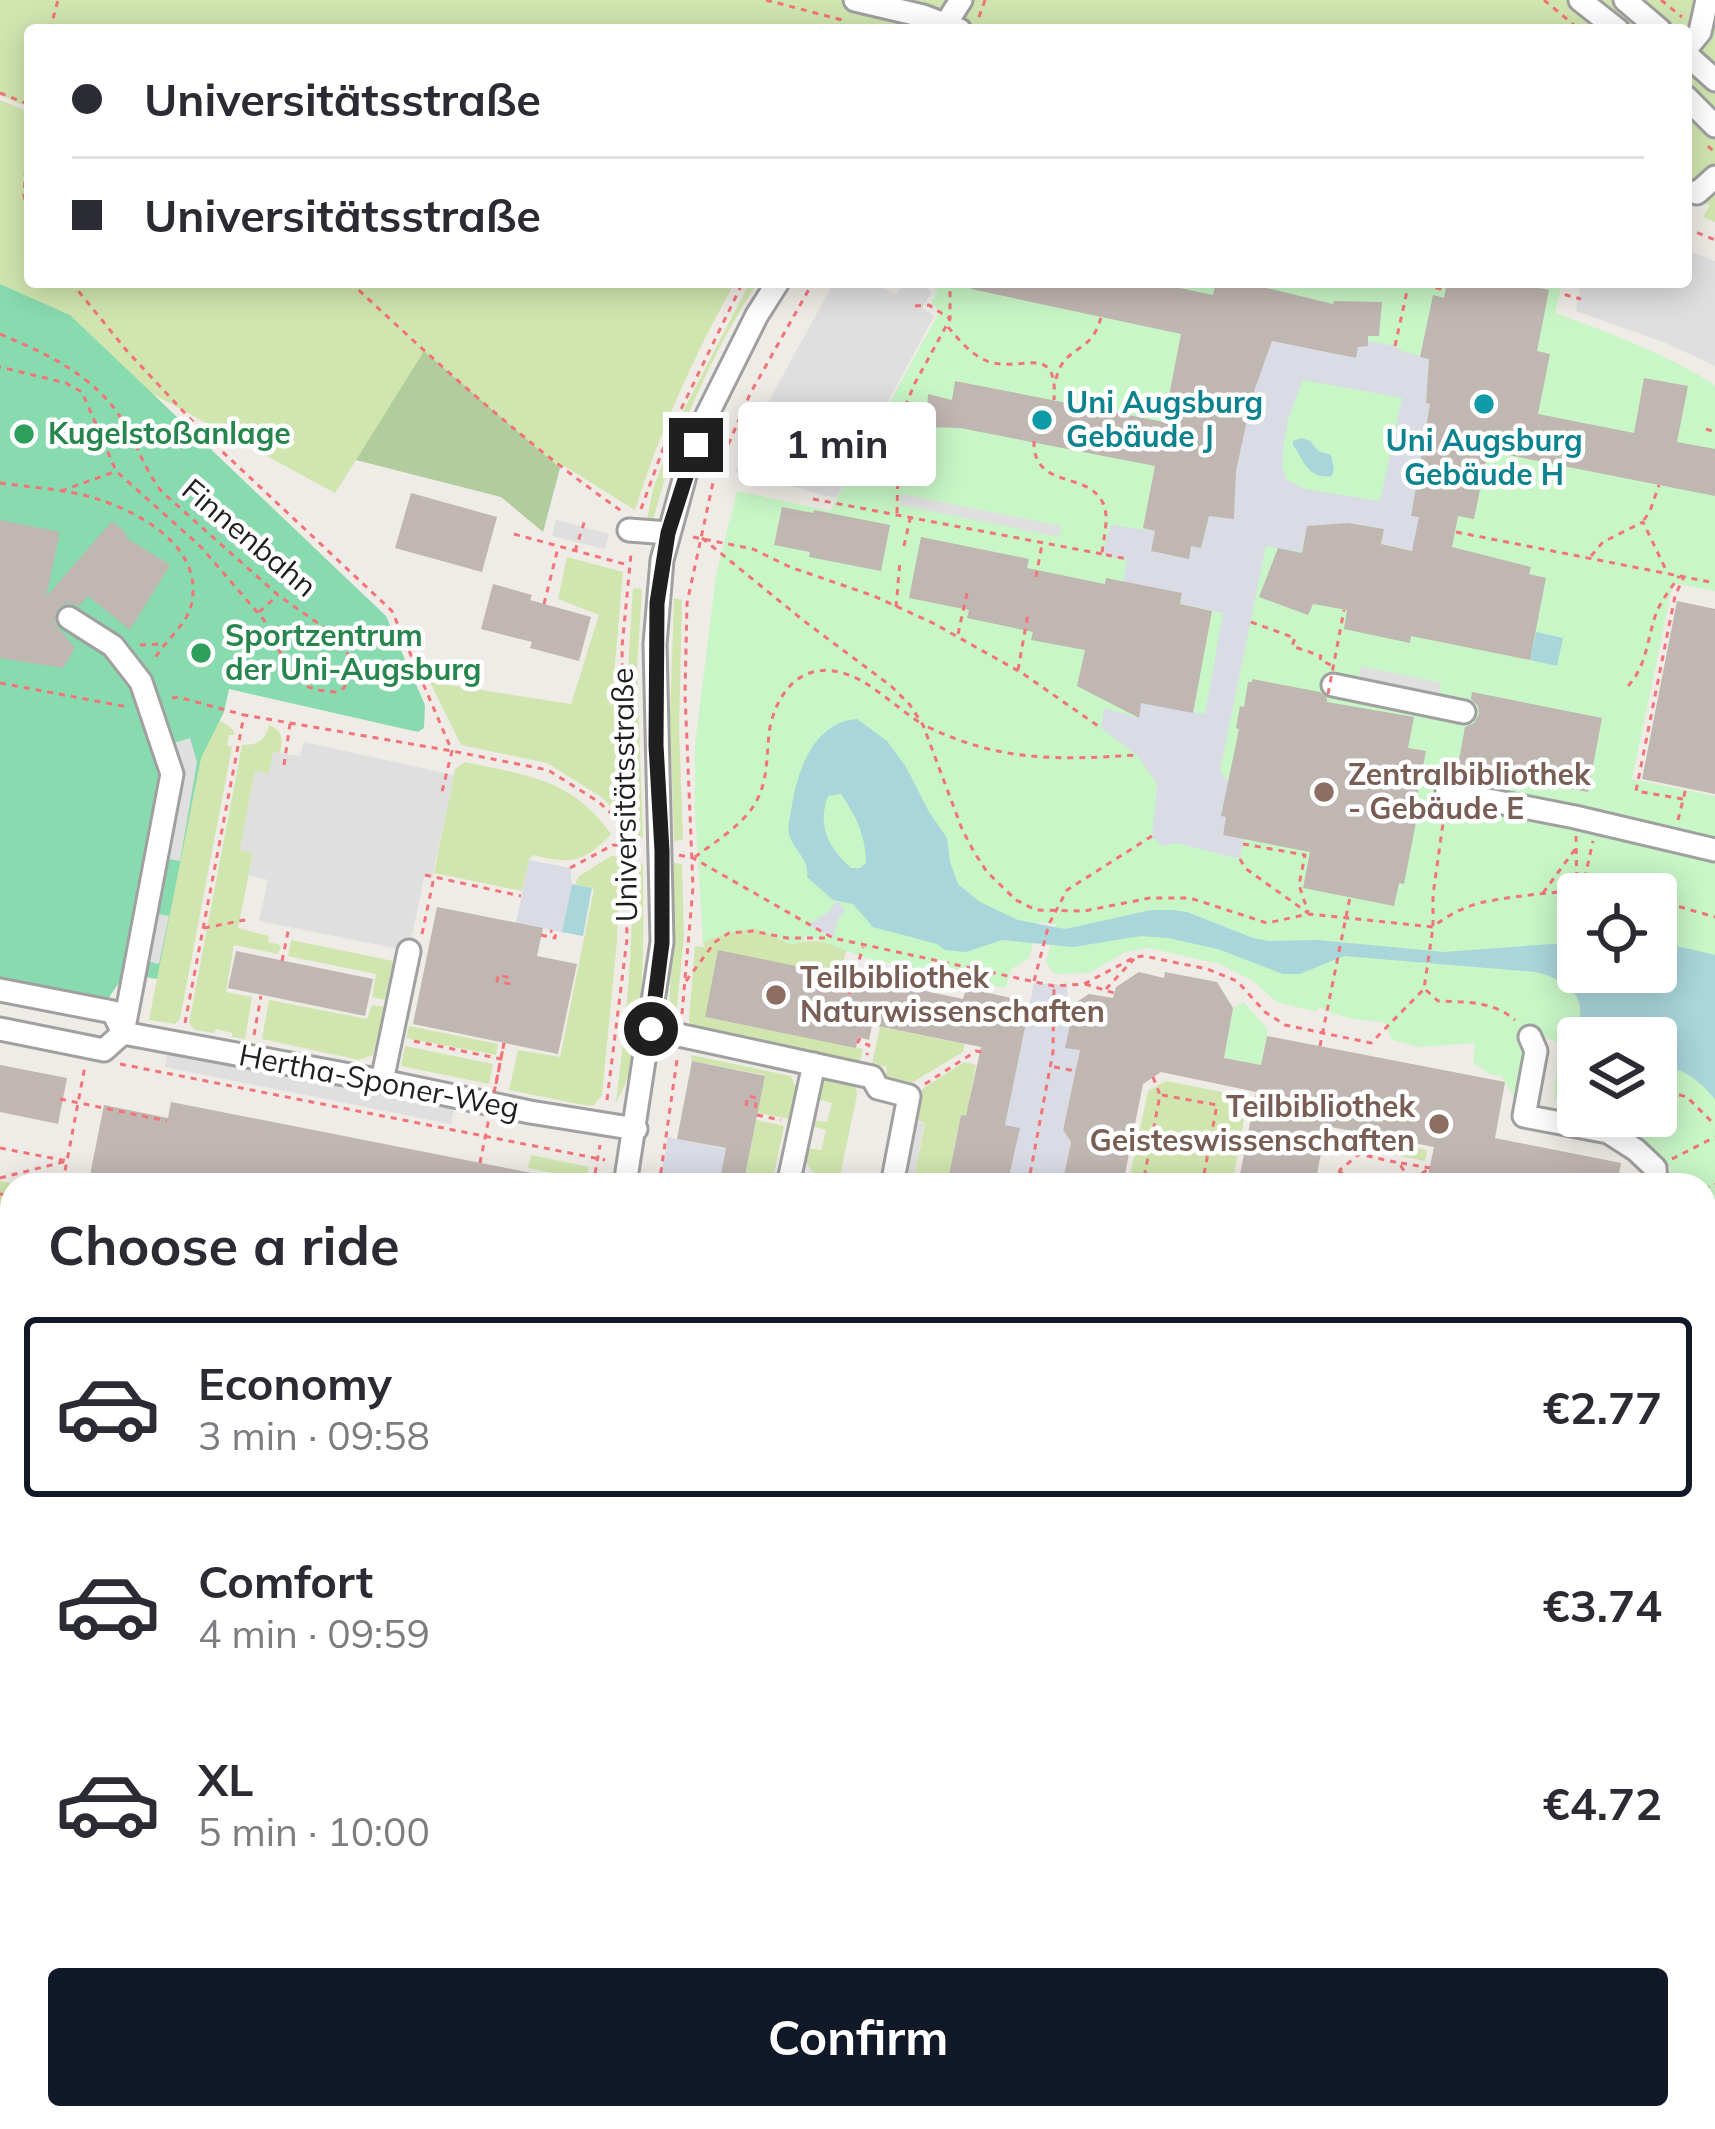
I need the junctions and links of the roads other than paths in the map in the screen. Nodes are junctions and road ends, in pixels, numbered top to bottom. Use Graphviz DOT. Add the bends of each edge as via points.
graph roads {
  1 [pos="855,0"];
  2 [pos="1580,0"];
  3 [pos="1625,0"];
  4 [pos="1707,0"];
  5 [pos="940,24"];
  6 [pos="1610,24"];
  7 [pos="1653,24"];
  8 [pos="1692,43"];
  9 [pos="1692,57"];
  10 [pos="1715,80"];
  11 [pos="1692,103"];
  12 [pos="1715,126"];
  13 [pos="774,288"];
  14 [pos="634,528"];
  15 [pos="668,533"];
  16 [pos="69,618"];
  17 [pos="1329,680"];
  18 [pos="1464,712"];
  19 [pos="1448,792"];
  20 [pos="1715,850"];
  21 [pos="409,952"];
  22 [pos="0,990"];
  23 [pos="0,1029"];
  24 [pos="651,1029"];
  25 [pos="123,1033"];
  26 [pos="1530,1037"];
  27 [pos="814,1064"];
  28 [pos="382,1081"];
  29 [pos="636,1129"];
  30 [pos="627,1173"];
  31 [pos="790,1173"];
  32 [pos="894,1173"];
  33 [pos="1653,1173"];
  1 -- 5 [label="street"];
  2 -- 6 [label="street"];
  3 -- 7 [label="street"];
  4 -- 8 [label="street"];
  9 -- 10 [label="street"];
  11 -- 12 [label="street"];
  13 -- 15 [label="street, Universitätsstraße" via="706,417"];
  14 -- 15 [label="street"];
  15 -- 24 [label="street, Universitätsstraße" via="655,644 662,943"];
  16 -- 25 [label="street" via="113,646 144,693 172,774"];
  17 -- 18 [label="street"];
  19 -- 20 [label="street"];
  21 -- 28 [label="street"];
  22 -- 25 [label="street, Hertha-Sponer-Weg" via="113,1012"];
  23 -- 25 [label="street, Hertha-Sponer-Weg" via="104,1051"];
  24 -- 27 [label="street"];
  24 -- 29 [label="street, Universitätsstraße"];
  25 -- 28 [label="street, Hertha-Sponer-Weg"];
  26 -- 33 [label="street" via="1537,1051 1524,1116 1608,1132"];
  27 -- 31 [label="street"];
  27 -- 32 [label="street" via="872,1077 878,1088 909,1096"];
  28 -- 29 [label="street, Hertha-Sponer-Weg"];
  29 -- 30 [label="street, Universitätsstraße"];
}
